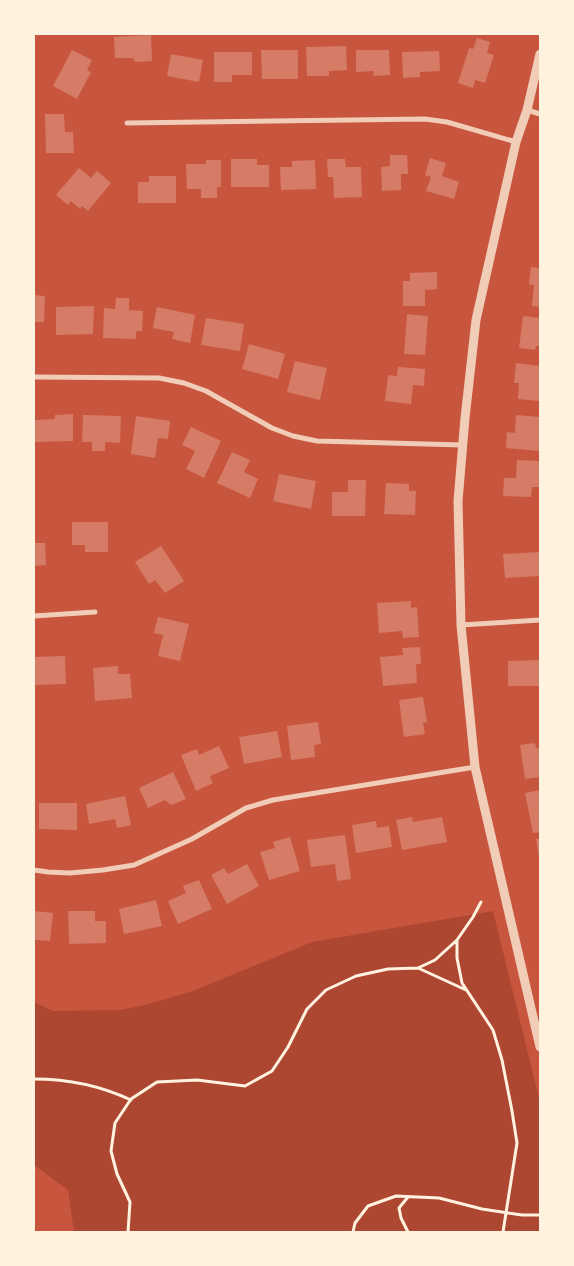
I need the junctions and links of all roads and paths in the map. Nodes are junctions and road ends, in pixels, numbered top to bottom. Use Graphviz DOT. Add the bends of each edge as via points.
graph roads {
  1 [pos="540,54"];
  2 [pos="527,110"];
  3 [pos="540,114"];
  4 [pos="127,122"];
  5 [pos="516,142"];
  6 [pos="34,377"];
  7 [pos="462,445"];
  8 [pos="95,612"];
  9 [pos="34,616"];
  10 [pos="540,620"];
  11 [pos="461,625"];
  12 [pos="475,767"];
  13 [pos="34,870"];
  14 [pos="481,902"];
  15 [pos="457,940"];
  16 [pos="418,968"];
  17 [pos="467,990"];
  18 [pos="540,1048"];
  19 [pos="34,1079"];
  20 [pos="131,1100"];
  21 [pos="408,1197"];
  22 [pos="506,1212"];
  23 [pos="540,1215"];
  24 [pos="128,1232"];
  25 [pos="353,1232"];
  26 [pos="408,1232"];
  27 [pos="503,1232"];
  1 -- 2 [label="street"];
  2 -- 3 [label="street"];
  2 -- 5 [label="street"];
  4 -- 5 [label="street" via="425,119"];
  5 -- 7 [label="street" via="476,320"];
  6 -- 7 [label="street" via="159,378 184,383 206,391 272,428 317,441"];
  7 -- 11 [label="street" via="458,501"];
  8 -- 9 [label="street"];
  10 -- 11 [label="street"];
  11 -- 12 [label="street"];
  12 -- 13 [label="street" via="273,800 246,808 192,839 134,865 70,873"];
  12 -- 18 [label="street"];
  14 -- 15 [label="path"];
  15 -- 16 [label="path" via="434,960"];
  15 -- 17 [label="path" via="462,983"];
  16 -- 17 [label="path"];
  16 -- 20 [label="path" via="388,969 356,976 326,990 307,1009 272,1071 245,1086 197,1080 157,1082"];
  17 -- 22 [label="path" via="493,1030 512,1111 517,1143"];
  19 -- 20 [label="path" via="91,1084"];
  20 -- 24 [label="path" via="115,1123 111,1151 130,1202"];
  21 -- 22 [label="path" via="439,1198"];
  21 -- 25 [label="path" via="396,1196 368,1206 355,1223"];
  21 -- 26 [label="path" via="399,1208"];
  22 -- 23 [label="path"];
  22 -- 27 [label="path"];
}
